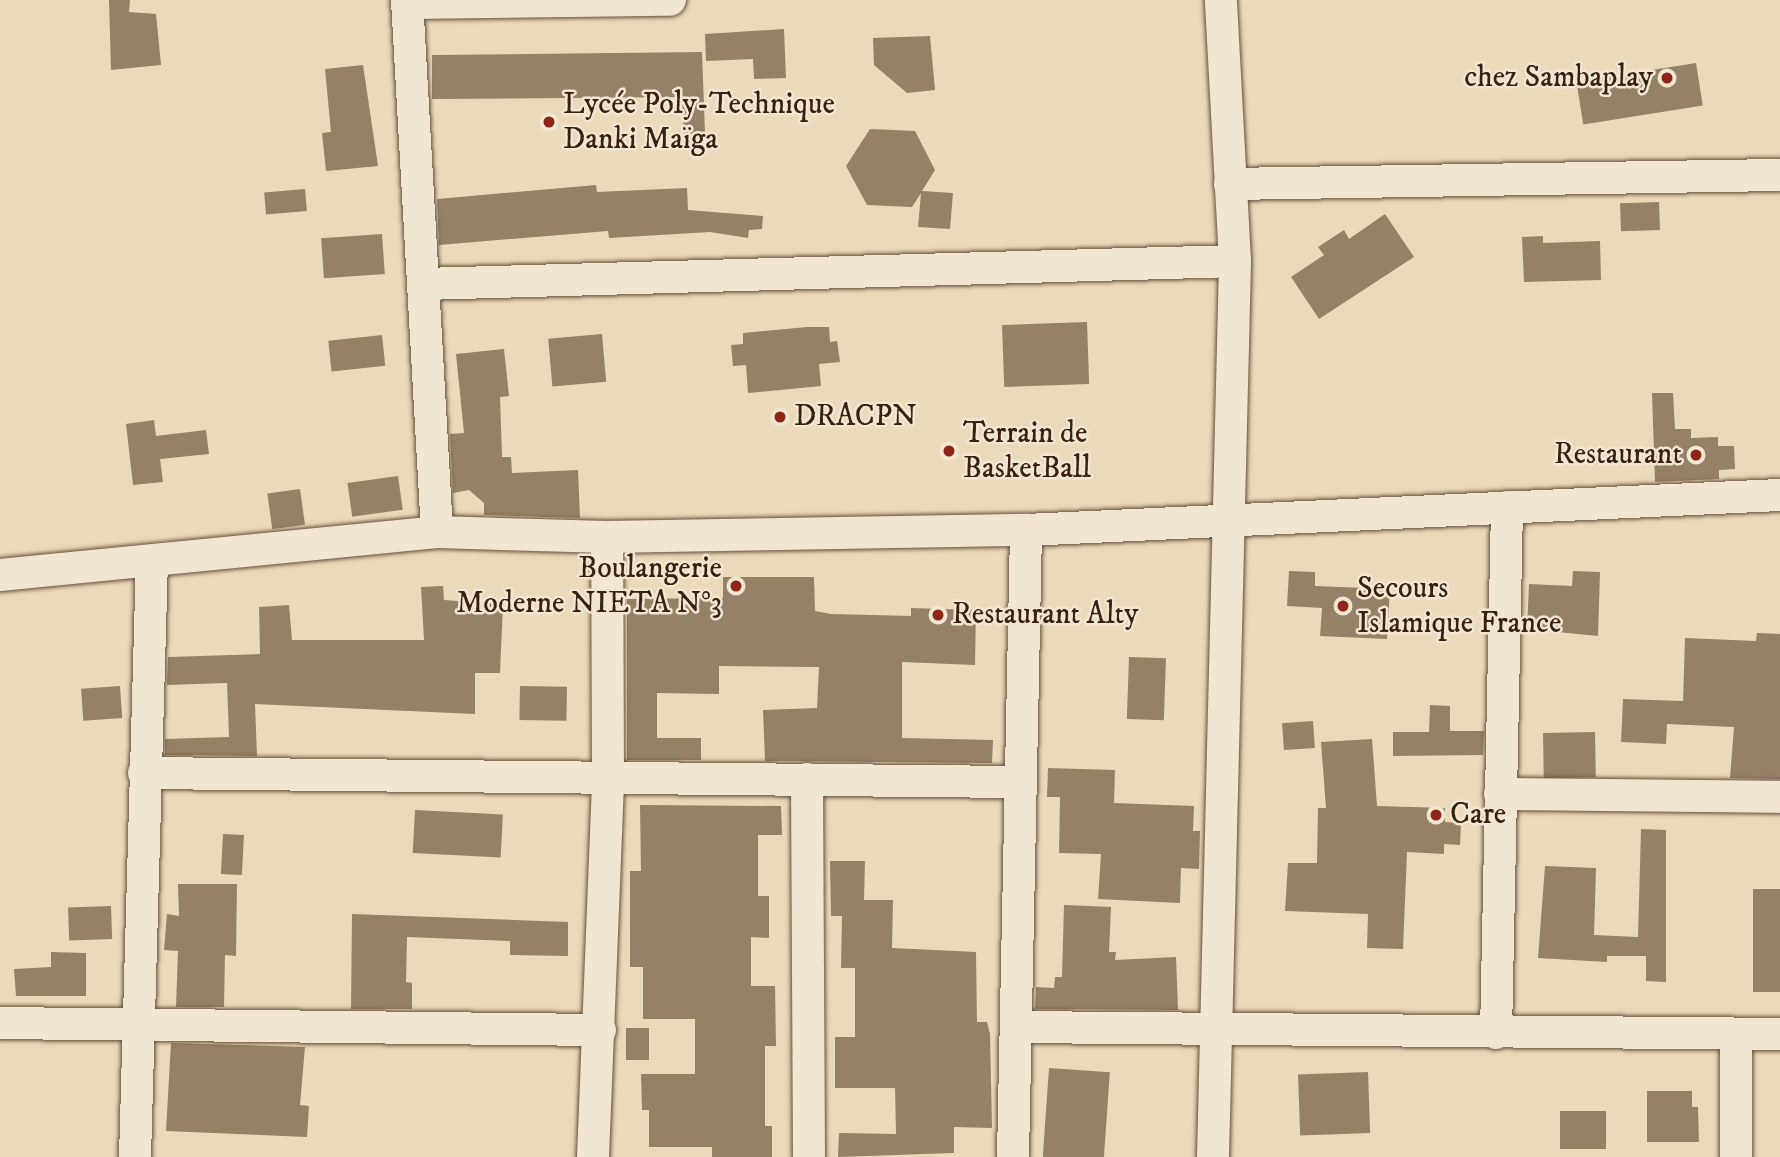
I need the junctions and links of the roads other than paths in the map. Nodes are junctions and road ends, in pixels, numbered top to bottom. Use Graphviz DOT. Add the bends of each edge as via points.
graph roads {
  1 [pos="670,0"];
  2 [pos="1221,0"];
  3 [pos="408,1"];
  4 [pos="1780,175"];
  5 [pos="1230,184"];
  6 [pos="1236,261"];
  7 [pos="423,284"];
  8 [pos="1780,495"];
  9 [pos="1507,507"];
  10 [pos="1232,519"];
  11 [pos="1026,530"];
  12 [pos="437,532"];
  13 [pos="607,537"];
  14 [pos="152,561"];
  15 [pos="0,575"];
  16 [pos="144,773"];
  17 [pos="608,777"];
  18 [pos="807,779"];
  19 [pos="1021,782"];
  20 [pos="1500,793"];
  21 [pos="1780,797"];
  22 [pos="0,1023"];
  23 [pos="142,1025"];
  24 [pos="1016,1027"];
  25 [pos="600,1030"];
  26 [pos="1213,1031"];
  27 [pos="1496,1033"];
  28 [pos="1736,1034"];
  29 [pos="1780,1034"];
  30 [pos="135,1157"];
  31 [pos="593,1157"];
  32 [pos="808,1157"];
  33 [pos="1013,1157"];
  34 [pos="1213,1157"];
  35 [pos="1736,1157"];
  1 -- 3 [label="street"];
  2 -- 5 [label="street"];
  3 -- 7 [label="street"];
  4 -- 5 [label="street"];
  5 -- 6 [label="street"];
  6 -- 7 [label="street"];
  6 -- 10 [label="street"];
  7 -- 12 [label="street"];
  8 -- 9 [label="street"];
  9 -- 10 [label="street"];
  9 -- 20 [label="street"];
  10 -- 11 [label="street"];
  10 -- 26 [label="street"];
  11 -- 13 [label="street"];
  11 -- 19 [label="street"];
  12 -- 13 [label="street"];
  12 -- 14 [label="street"];
  13 -- 17 [label="street"];
  14 -- 15 [label="street"];
  14 -- 16 [label="street"];
  16 -- 17 [label="street"];
  16 -- 23 [label="street"];
  17 -- 18 [label="street"];
  17 -- 25 [label="street"];
  18 -- 19 [label="street"];
  18 -- 32 [label="street"];
  19 -- 24 [label="street"];
  20 -- 21 [label="street"];
  20 -- 27 [label="street"];
  22 -- 23 [label="street"];
  23 -- 25 [label="street"];
  23 -- 30 [label="street"];
  24 -- 26 [label="street"];
  24 -- 33 [label="street"];
  25 -- 31 [label="street"];
  26 -- 27 [label="street"];
  26 -- 34 [label="street"];
  27 -- 28 [label="street"];
  28 -- 29 [label="street"];
  28 -- 35 [label="street"];
}
